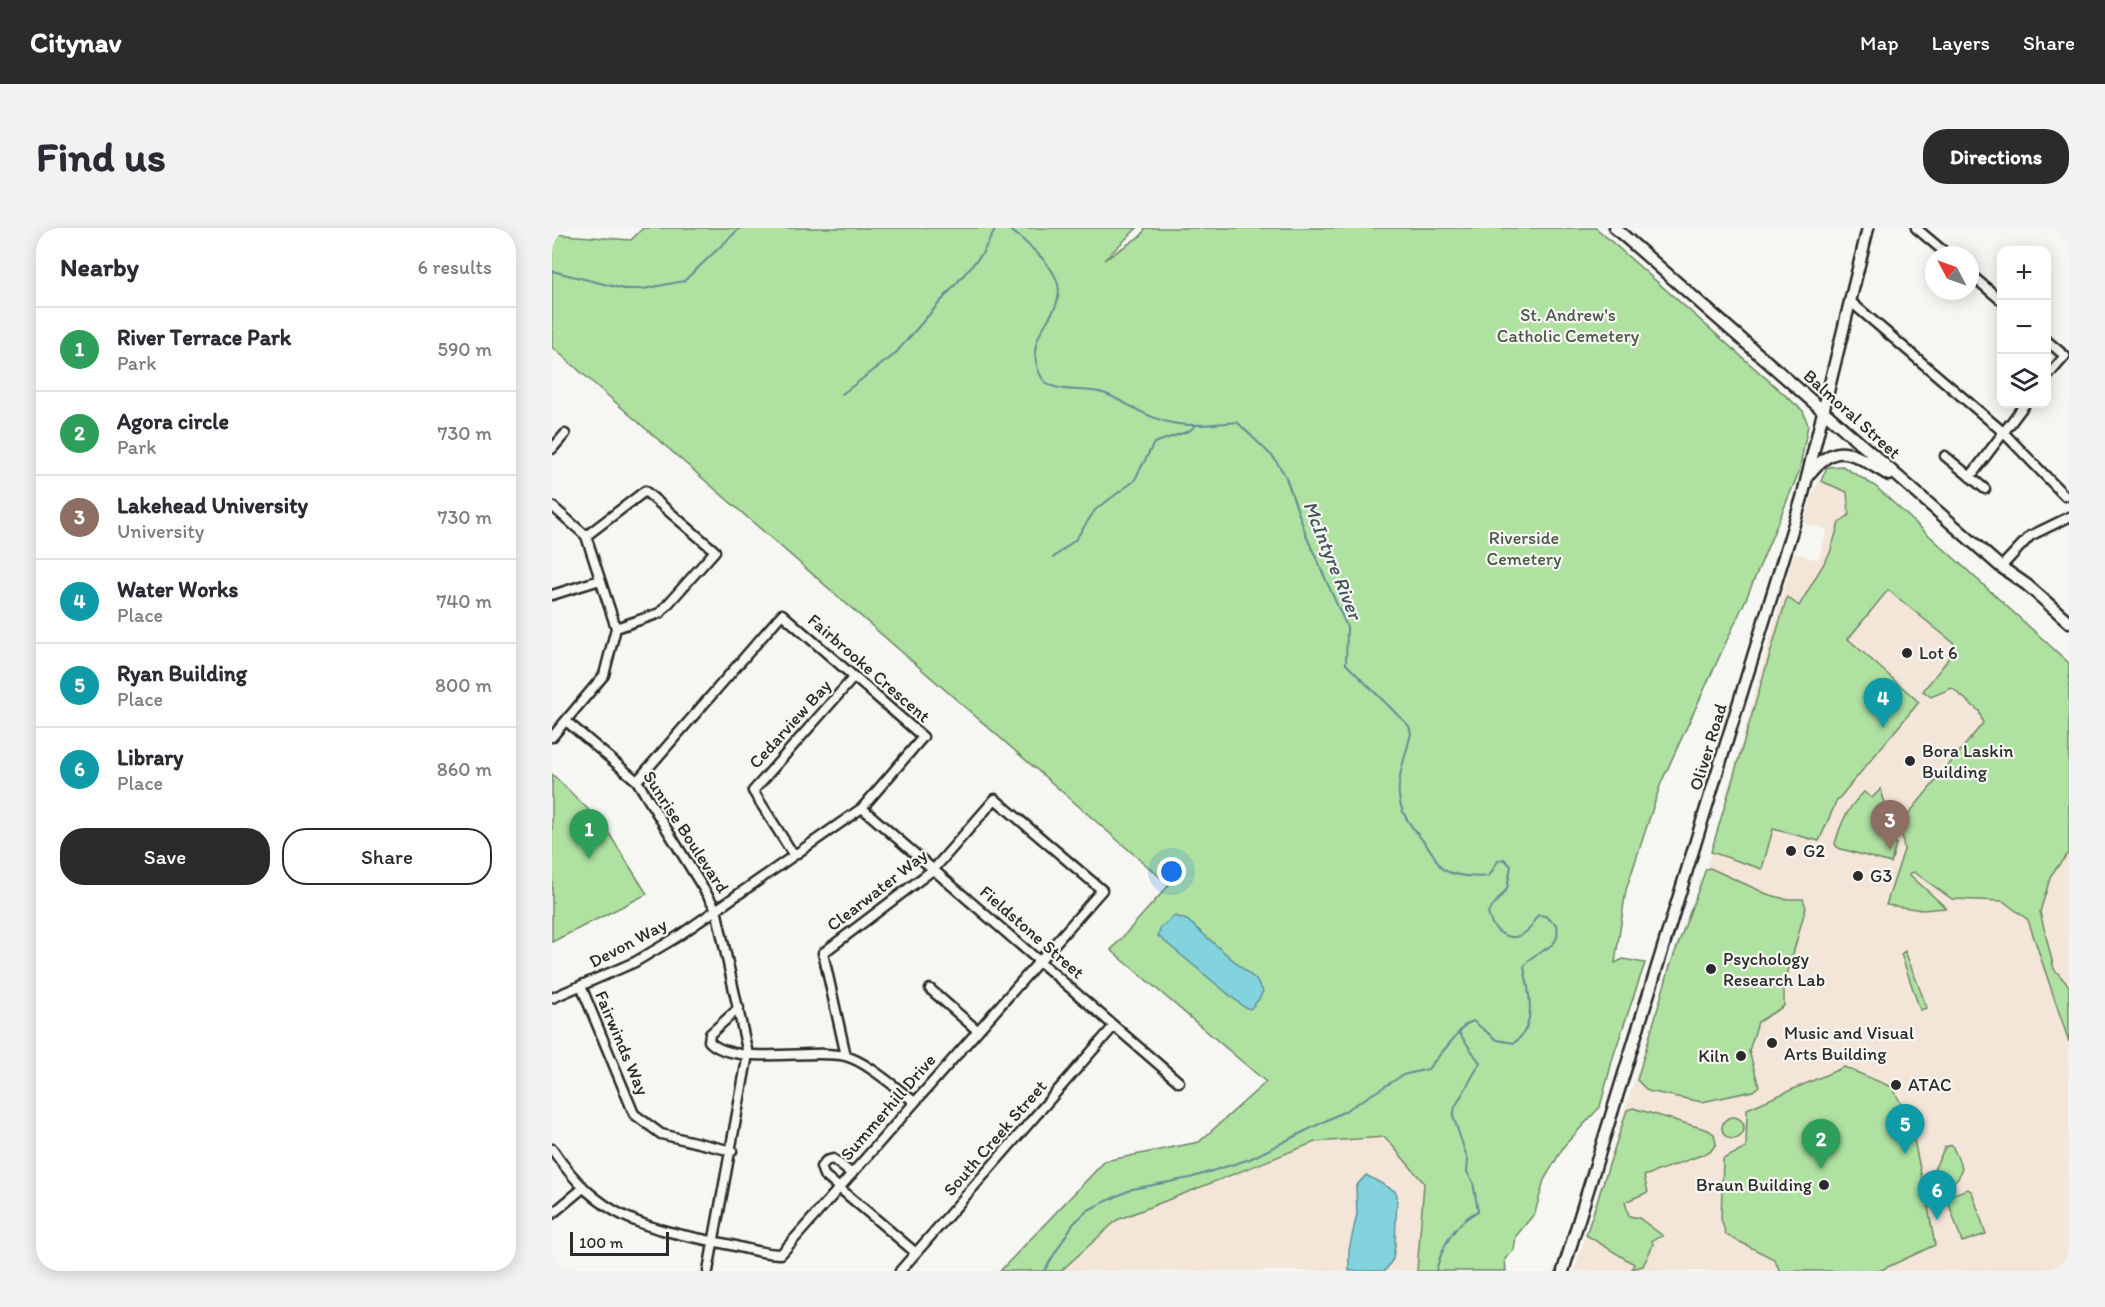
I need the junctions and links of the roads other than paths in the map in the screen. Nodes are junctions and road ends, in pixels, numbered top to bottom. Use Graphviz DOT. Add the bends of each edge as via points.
graph roads {
  1 [pos="1615,228"];
  2 [pos="1868,228"];
  3 [pos="1916,228"];
  4 [pos="1937,246"];
  5 [pos="1979,282"];
  6 [pos="2000,300"];
  7 [pos="1851,302"];
  8 [pos="2051,344"];
  9 [pos="2051,372"];
  10 [pos="2022,408"];
  11 [pos="1824,410"];
  12 [pos="2002,431"];
  13 [pos="565,434"];
  14 [pos="552,449"];
  15 [pos="1945,456"];
  16 [pos="1808,476"];
  17 [pos="1970,477"];
  18 [pos="1905,484"];
  19 [pos="1985,489"];
  20 [pos="2065,496"];
  21 [pos="552,506"];
  22 [pos="2069,517"];
  23 [pos="586,536"];
  24 [pos="2001,567"];
  25 [pos="600,580"];
  26 [pos="552,595"];
  27 [pos="2069,622"];
  28 [pos="616,628"];
  29 [pos="854,677"];
  30 [pos="566,721"];
  31 [pos="552,737"];
  32 [pos="637,781"];
  33 [pos="995,799"];
  34 [pos="862,807"];
  35 [pos="793,854"];
  36 [pos="934,869"];
  37 [pos="716,909"];
  38 [pos="1039,959"];
  39 [pos="581,986"];
  40 [pos="930,989"];
  41 [pos="552,998"];
  42 [pos="739,1008"];
  43 [pos="1114,1026"];
  44 [pos="977,1030"];
  45 [pos="748,1054"];
  46 [pos="846,1056"];
  47 [pos="1179,1082"];
  48 [pos="915,1102"];
  49 [pos="552,1149"];
  50 [pos="732,1151"];
  51 [pos="852,1174"];
  52 [pos="839,1188"];
  53 [pos="582,1190"];
  54 [pos="552,1214"];
  55 [pos="715,1242"];
  56 [pos="916,1253"];
  57 [pos="708,1271"];
  58 [pos="900,1271"];
  59 [pos="1563,1271"];
  1 -- 11 [label="main road, Balmoral Street"];
  2 -- 7 [label="main road, Oliver Road"];
  3 -- 4 [label="street"];
  5 -- 6 [label="street"];
  7 -- 11 [label="main road, Oliver Road"];
  7 -- 12 [label="street"];
  8 -- 9 [label="street" via="2065,356"];
  10 -- 12 [label="street"];
  11 -- 16 [label="main road, Oliver Road"];
  11 -- 18 [label="main road, Balmoral Street"];
  12 -- 17 [label="street"];
  12 -- 20 [label="street"];
  13 -- 14 [label="street"];
  15 -- 17 [label="street"];
  16 -- 18 [label="main road" via="1823,457 1841,452"];
  16 -- 59 [label="main road, Oliver Road"];
  17 -- 19 [label="street"];
  18 -- 24 [label="main road, Balmoral Street"];
  21 -- 23 [label="street"];
  22 -- 24 [label="street" via="2030,536"];
  23 -- 25 [label="street"];
  23 -- 28 [label="street" via="645,491 715,551 660,613"];
  24 -- 27 [label="main road, Balmoral Street"];
  25 -- 26 [label="street"];
  25 -- 28 [label="street"];
  28 -- 30 [label="street" via="604,675"];
  29 -- 32 [label="street, Fairbrooke Crescent" via="782,614"];
  29 -- 34 [label="street, Fairbrooke Crescent" via="923,737"];
  29 -- 35 [label="street, Cedarview Bay" via="753,791"];
  30 -- 31 [label="street"];
  30 -- 32 [label="street, Sunrise Boulevard"];
  32 -- 37 [label="street, Sunrise Boulevard"];
  33 -- 36 [label="street, Clearwater Way"];
  33 -- 38 [label="street, Summerhill Drive" via="1102,890"];
  34 -- 35 [label="street, Fairbrooke Crescent"];
  34 -- 36 [label="street, Fieldstone Street"];
  35 -- 37 [label="street, Fairbrooke Crescent"];
  36 -- 38 [label="street, Fieldstone Street"];
  36 -- 46 [label="street, Clearwater Way" via="823,953"];
  37 -- 39 [label="street, Devon Way" via="635,962"];
  37 -- 42 [label="street, Sunrise Boulevard"];
  38 -- 43 [label="street, Fieldstone Street"];
  38 -- 44 [label="street, Summerhill Drive"];
  39 -- 41 [label="street, Devon Way"];
  39 -- 50 [label="street, Fairwinds Way" via="634,1114 661,1134"];
  40 -- 44 [label="street"];
  42 -- 45 [label="street, Sunrise Boulevard"];
  42 -- 45 [label="street" via="714,1030 710,1041 715,1047"];
  43 -- 47 [label="street, Fieldstone Street"];
  43 -- 56 [label="street, South Creek Street"];
  44 -- 48 [label="street, Summerhill Drive"];
  45 -- 46 [label="street"];
  45 -- 50 [label="street, Sunrise Boulevard"];
  46 -- 48 [label="street"];
  48 -- 51 [label="street, Summerhill Drive"];
  49 -- 53 [label="street, Summerhill Drive"];
  50 -- 55 [label="street, Sunrise Boulevard"];
  51 -- 52 [label="street, Summerhill Drive"];
  51 -- 52 [label="street" via="833,1159 823,1164 822,1172"];
  52 -- 55 [label="street, Summerhill Drive" via="781,1254"];
  52 -- 56 [label="street"];
  53 -- 54 [label="street"];
  53 -- 55 [label="street, Summerhill Drive" via="618,1215"];
  55 -- 57 [label="street, Sunrise Boulevard"];
  56 -- 58 [label="street, South Creek Street"];
}
